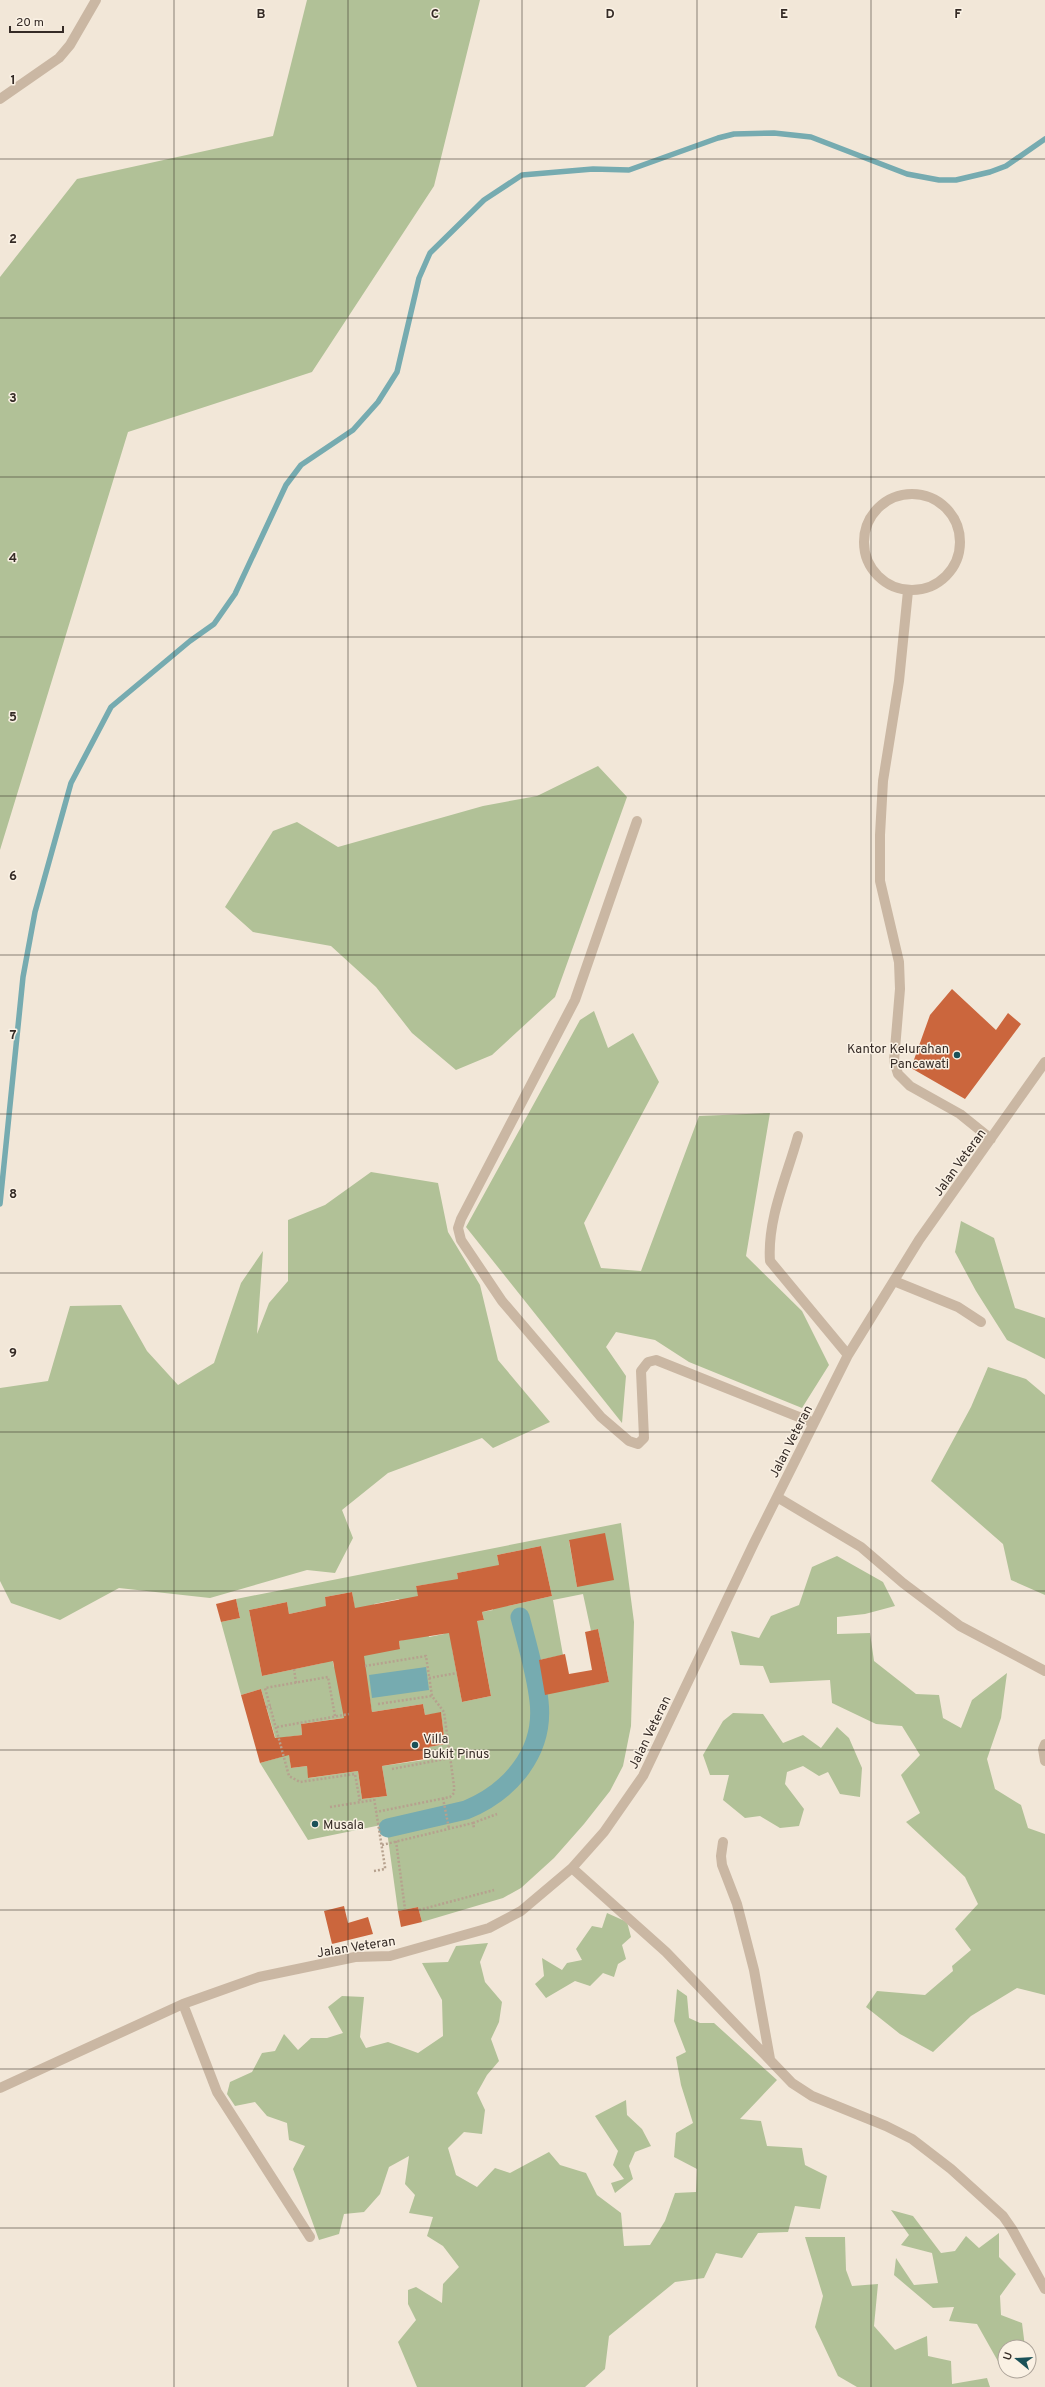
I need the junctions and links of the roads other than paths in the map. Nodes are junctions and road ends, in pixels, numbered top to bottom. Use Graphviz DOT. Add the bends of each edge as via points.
graph roads {
  1 [pos="96,0"];
  2 [pos="0,99"];
  3 [pos="908,591"];
  4 [pos="637,821"];
  5 [pos="1045,1062"];
  6 [pos="798,1136"];
  7 [pos="992,1139"];
  8 [pos="894,1281"];
  9 [pos="981,1322"];
  10 [pos="848,1355"];
  11 [pos="814,1423"];
  12 [pos="777,1497"];
  13 [pos="1045,1671"];
  14 [pos="1045,1744"];
  15 [pos="1045,1761"];
  16 [pos="723,1842"];
  17 [pos="572,1868"];
  18 [pos="183,2004"];
  19 [pos="770,2060"];
  20 [pos="0,2088"];
  21 [pos="310,2237"];
  22 [pos="1045,2289"];
  1 -- 2 [label="street" via="70,45 59,58"];
  3 -- 3 [label="street" via="924,589 939,583 951,572 958,557 961,541 950,511 938,500 923,494 907,493 885,502 869,519 864,534 864,551 869,566 879,578 893,587"];
  3 -- 7 [label="street" via="893,724 883,781 880,835 880,881 900,975 894,1061 898,1074 910,1086 960,1114"];
  4 -- 11 [label="street" via="575,1000 461,1219 458,1228 461,1240 502,1301 601,1417 629,1441 638,1444 644,1438 641,1371 648,1362 656,1360"];
  5 -- 7 [label="street, Jalan Veteran"];
  6 -- 10 [label="street" via="774,1220 769,1243 770,1261"];
  7 -- 8 [label="street, Jalan Veteran" via="919,1240"];
  8 -- 9 [label="street" via="958,1307"];
  8 -- 10 [label="street, Jalan Veteran"];
  10 -- 11 [label="street, Jalan Veteran"];
  11 -- 12 [label="street, Jalan Veteran"];
  12 -- 13 [label="street" via="861,1547 960,1626"];
  12 -- 17 [label="street, Jalan Veteran" via="643,1776 604,1832"];
  14 -- 15 [label="street" via="1042,1749"];
  16 -- 19 [label="street" via="722,1865 737,1904 754,1970"];
  17 -- 18 [label="street, Jalan Veteran" via="521,1911 489,1928 390,1956 355,1957 259,1977"];
  17 -- 19 [label="street" via="666,1952"];
  18 -- 20 [label="street, Jalan Veteran"];
  18 -- 21 [label="street" via="217,2092"];
  19 -- 22 [label="street" via="792,2083 812,2096 912,2139 951,2169 1003,2216"];
}
